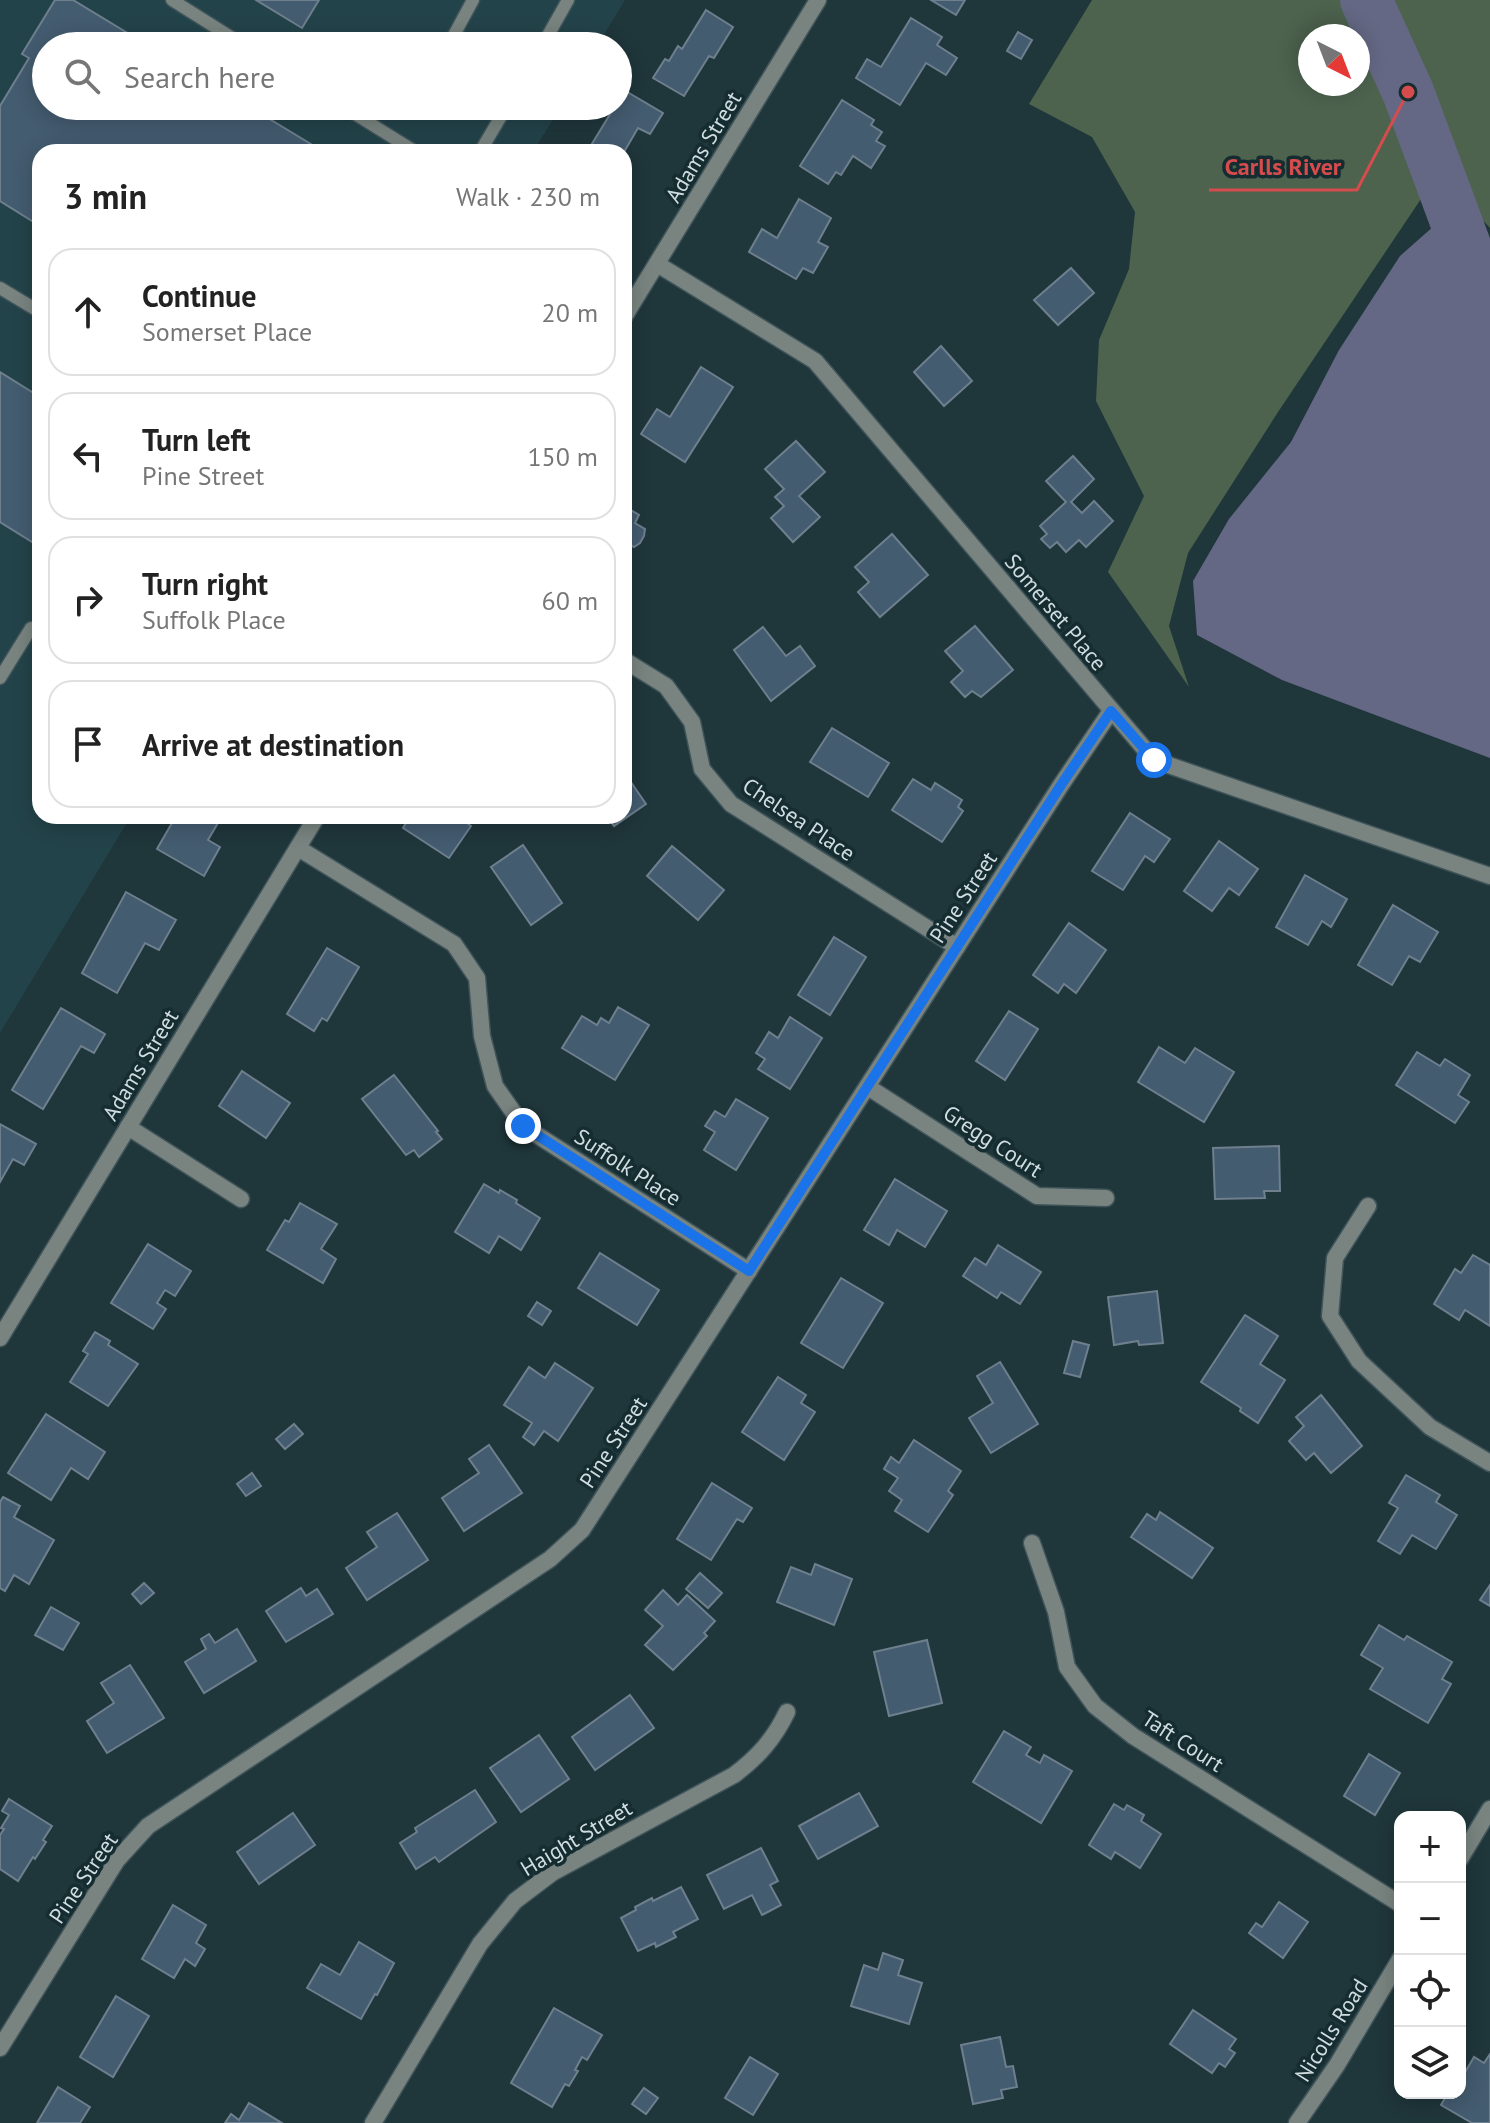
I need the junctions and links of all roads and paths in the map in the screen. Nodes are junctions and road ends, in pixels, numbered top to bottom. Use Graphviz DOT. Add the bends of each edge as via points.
graph roads {
  1 [pos="172,0"];
  2 [pos="473,0"];
  3 [pos="568,0"];
  4 [pos="818,0"];
  5 [pos="223,32"];
  6 [pos="456,32"];
  7 [pos="550,32"];
  8 [pos="365,120"];
  9 [pos="499,120"];
  10 [pos="403,144"];
  11 [pos="485,144"];
  12 [pos="657,264"];
  13 [pos="0,288"];
  14 [pos="632,304"];
  15 [pos="32,307"];
  16 [pos="31,628"];
  17 [pos="632,665"];
  18 [pos="0,678"];
  19 [pos="1111,711"];
  20 [pos="312,824"];
  21 [pos="298,848"];
  22 [pos="1490,876"];
  23 [pos="957,947"];
  24 [pos="868,1087"];
  25 [pos="128,1127"];
  26 [pos="1106,1198"];
  27 [pos="241,1199"];
  28 [pos="1368,1206"];
  29 [pos="749,1271"];
  30 [pos="0,1338"];
  31 [pos="1490,1463"];
  32 [pos="1032,1543"];
  33 [pos="787,1712"];
  34 [pos="1490,1809"];
  35 [pos="1466,1849"];
  36 [pos="1394,1900"];
  37 [pos="1394,1969"];
  38 [pos="0,2048"];
  39 [pos="373,2123"];
  40 [pos="1297,2123"];
  1 -- 5 [label="lane"];
  2 -- 6 [label="lane"];
  3 -- 7 [label="lane"];
  4 -- 12 [label="street, Adams Street"];
  8 -- 10 [label="lane"];
  9 -- 11 [label="lane"];
  12 -- 14 [label="street, Adams Street"];
  12 -- 19 [label="street, Somerset Place" via="815,361"];
  13 -- 15 [label="lane"];
  16 -- 18 [label="lane"];
  17 -- 23 [label="street, Chelsea Place" via="666,686 692,722 702,769 731,804"];
  19 -- 22 [label="street, Somerset Place" via="1154,760"];
  19 -- 23 [label="street, Pine Street"];
  20 -- 21 [label="street, Adams Street"];
  21 -- 25 [label="street, Adams Street"];
  21 -- 29 [label="street, Suffolk Place" via="454,944 477,978 482,1036 495,1086 523,1126"];
  23 -- 24 [label="street, Pine Street"];
  24 -- 26 [label="street, Gregg Court" via="1037,1196"];
  24 -- 29 [label="street, Pine Street"];
  25 -- 27 [label="street"];
  25 -- 30 [label="street, Adams Street"];
  28 -- 31 [label="street" via="1335,1258 1330,1316 1359,1361 1430,1427"];
  29 -- 38 [label="street, Pine Street" via="582,1530 550,1559 148,1826 117,1860"];
  32 -- 36 [label="street, Taft Court" via="1056,1612 1067,1667 1095,1706 1133,1736"];
  33 -- 39 [label="street, Haight Street" via="759,1755 734,1775 552,1873 515,1901 480,1944"];
  34 -- 35 [label="street"];
  37 -- 40 [label="street, Nicolls Road"];
}
